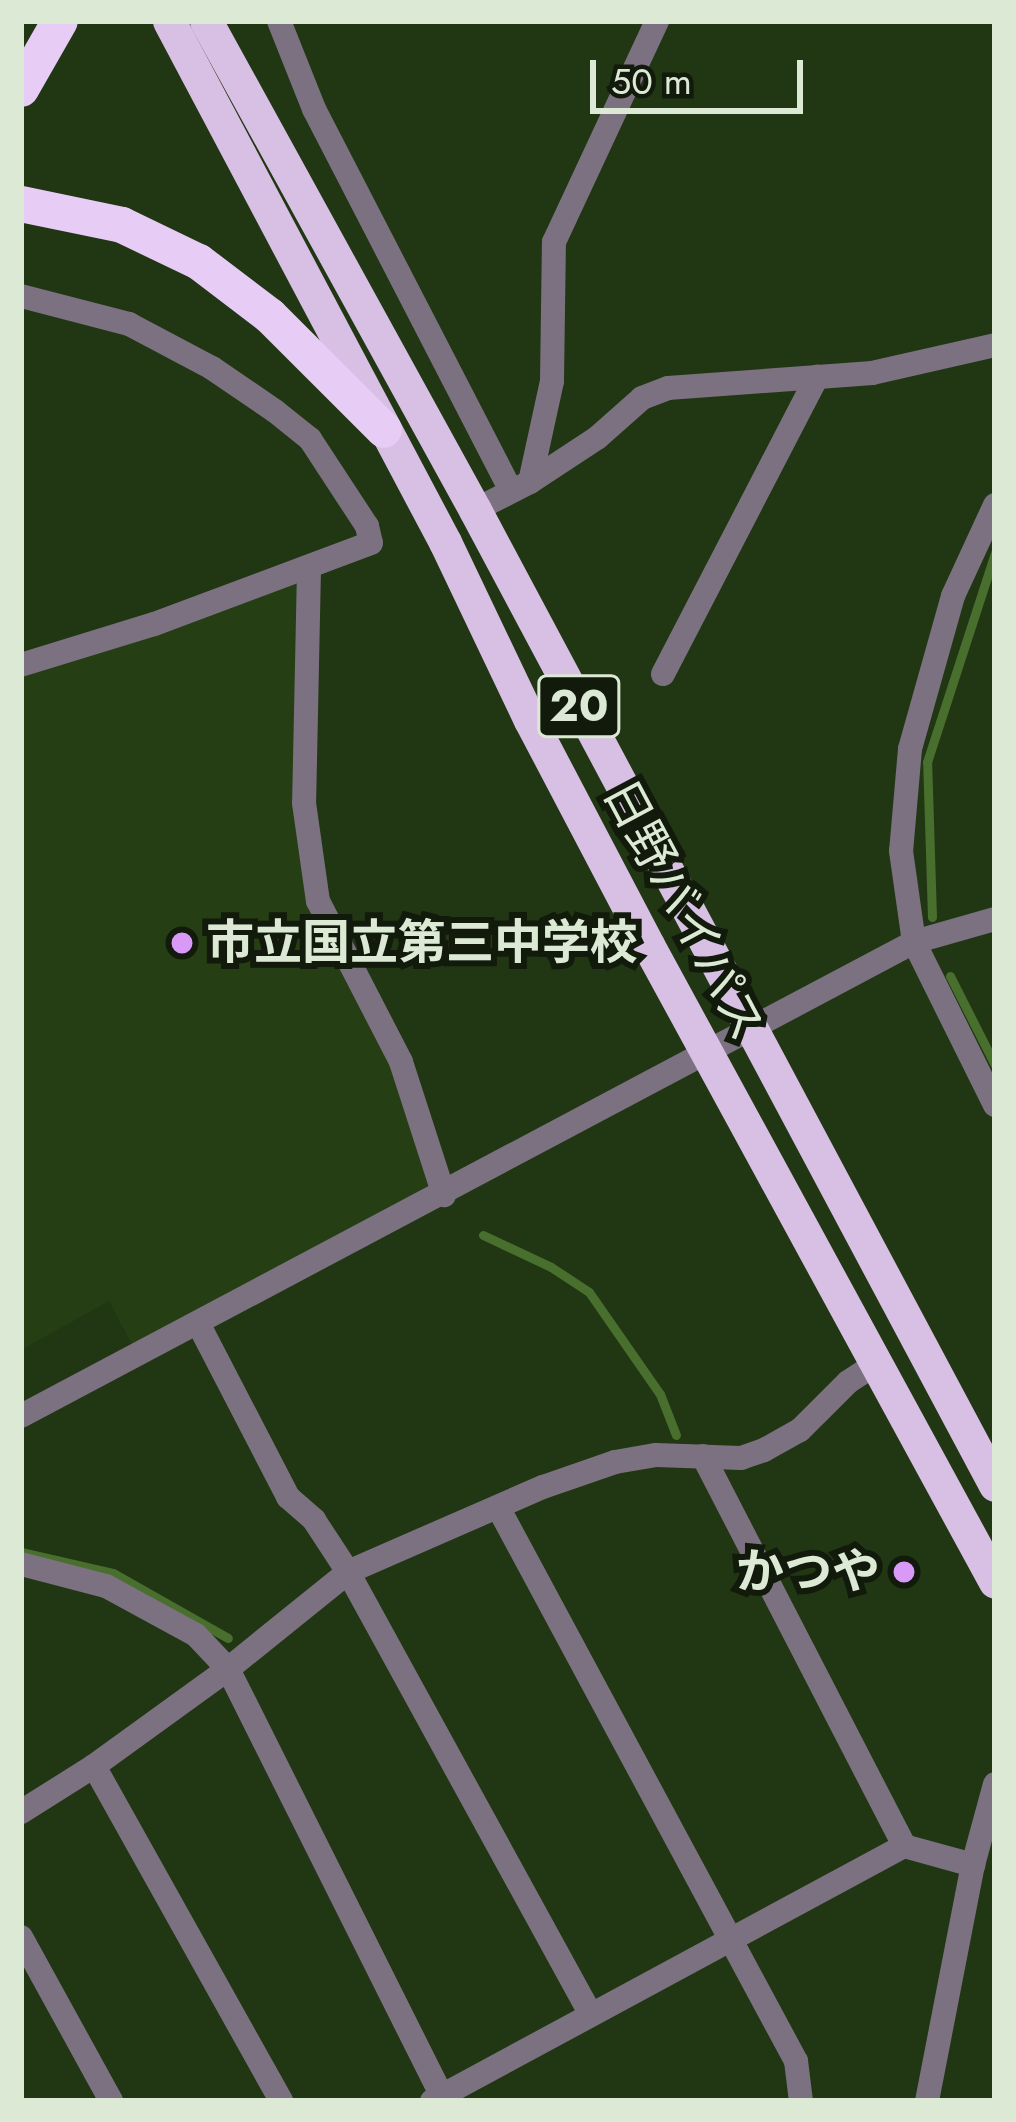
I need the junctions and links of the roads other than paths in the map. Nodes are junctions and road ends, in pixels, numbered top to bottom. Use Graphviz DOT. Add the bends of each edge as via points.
graph roads {
  1 [pos="60,21"];
  2 [pos="169,21"];
  3 [pos="206,21"];
  4 [pos="279,21"];
  5 [pos="657,21"];
  6 [pos="21,88"];
  7 [pos="21,204"];
  8 [pos="21,296"];
  9 [pos="995,345"];
  10 [pos="817,377"];
  11 [pos="384,430"];
  12 [pos="520,486"];
  13 [pos="995,506"];
  14 [pos="476,510"];
  15 [pos="309,568"];
  16 [pos="21,665"];
  17 [pos="663,674"];
  18 [pos="995,919"];
  19 [pos="914,943"];
  20 [pos="752,1032"];
  21 [pos="707,1056"];
  22 [pos="995,1105"];
  23 [pos="444,1196"];
  24 [pos="199,1325"];
  25 [pos="874,1366"];
  26 [pos="21,1416"];
  27 [pos="703,1456"];
  28 [pos="995,1485"];
  29 [pos="499,1508"];
  30 [pos="21,1564"];
  31 [pos="348,1572"];
  32 [pos="995,1582"];
  33 [pos="228,1669"];
  34 [pos="94,1766"];
  35 [pos="995,1784"];
  36 [pos="21,1811"];
  37 [pos="904,1846"];
  38 [pos="973,1865"];
  39 [pos="21,1937"];
  40 [pos="733,1939"];
  41 [pos="592,2014"];
  42 [pos="437,2098"];
  43 [pos="111,2101"];
  44 [pos="280,2101"];
  45 [pos="801,2101"];
  46 [pos="927,2101"];
  1 -- 6 [label="highway"];
  2 -- 11 [label="highway, 日野バイパス / 20"];
  3 -- 14 [label="highway, 日野バイパス / 20"];
  4 -- 12 [label="street" via="314,109"];
  5 -- 12 [label="street" via="554,242 552,381"];
  7 -- 11 [label="highway" via="122,225 199,262 270,316"];
  8 -- 15 [label="street" via="129,324 173,345 310,439 371,543"];
  9 -- 10 [label="street"];
  10 -- 12 [label="street" via="668,388 642,398 597,438"];
  10 -- 17 [label="street"];
  11 -- 21 [label="highway, 日野バイパス / 20"];
  12 -- 14 [label="street"];
  13 -- 19 [label="street" via="952,596 910,749 902,851"];
  14 -- 20 [label="highway, 日野バイパス / 20"];
  15 -- 16 [label="street"];
  15 -- 23 [label="street" via="304,803 319,901 401,1062"];
  18 -- 19 [label="street"];
  19 -- 20 [label="street"];
  19 -- 22 [label="street"];
  20 -- 21 [label="street"];
  20 -- 28 [label="highway, 日野バイパス / 20"];
  21 -- 23 [label="street"];
  21 -- 25 [label="highway, 日野バイパス / 20"];
  23 -- 24 [label="street"];
  24 -- 26 [label="street"];
  24 -- 31 [label="street" via="289,1497"];
  25 -- 27 [label="street" via="782,1442 742,1458"];
  25 -- 32 [label="highway, 日野バイパス / 20"];
  27 -- 29 [label="street" via="615,1462"];
  27 -- 37 [label="street"];
  29 -- 31 [label="street"];
  29 -- 40 [label="street"];
  30 -- 33 [label="street" via="106,1586 196,1635"];
  31 -- 33 [label="street"];
  31 -- 41 [label="street"];
  33 -- 34 [label="street"];
  33 -- 42 [label="street"];
  34 -- 36 [label="street"];
  34 -- 44 [label="street"];
  35 -- 38 [label="street"];
  37 -- 38 [label="street"];
  37 -- 40 [label="street"];
  38 -- 46 [label="street"];
  39 -- 43 [label="street"];
  40 -- 41 [label="street"];
  40 -- 45 [label="street" via="796,2061"];
  41 -- 42 [label="street"];
}
